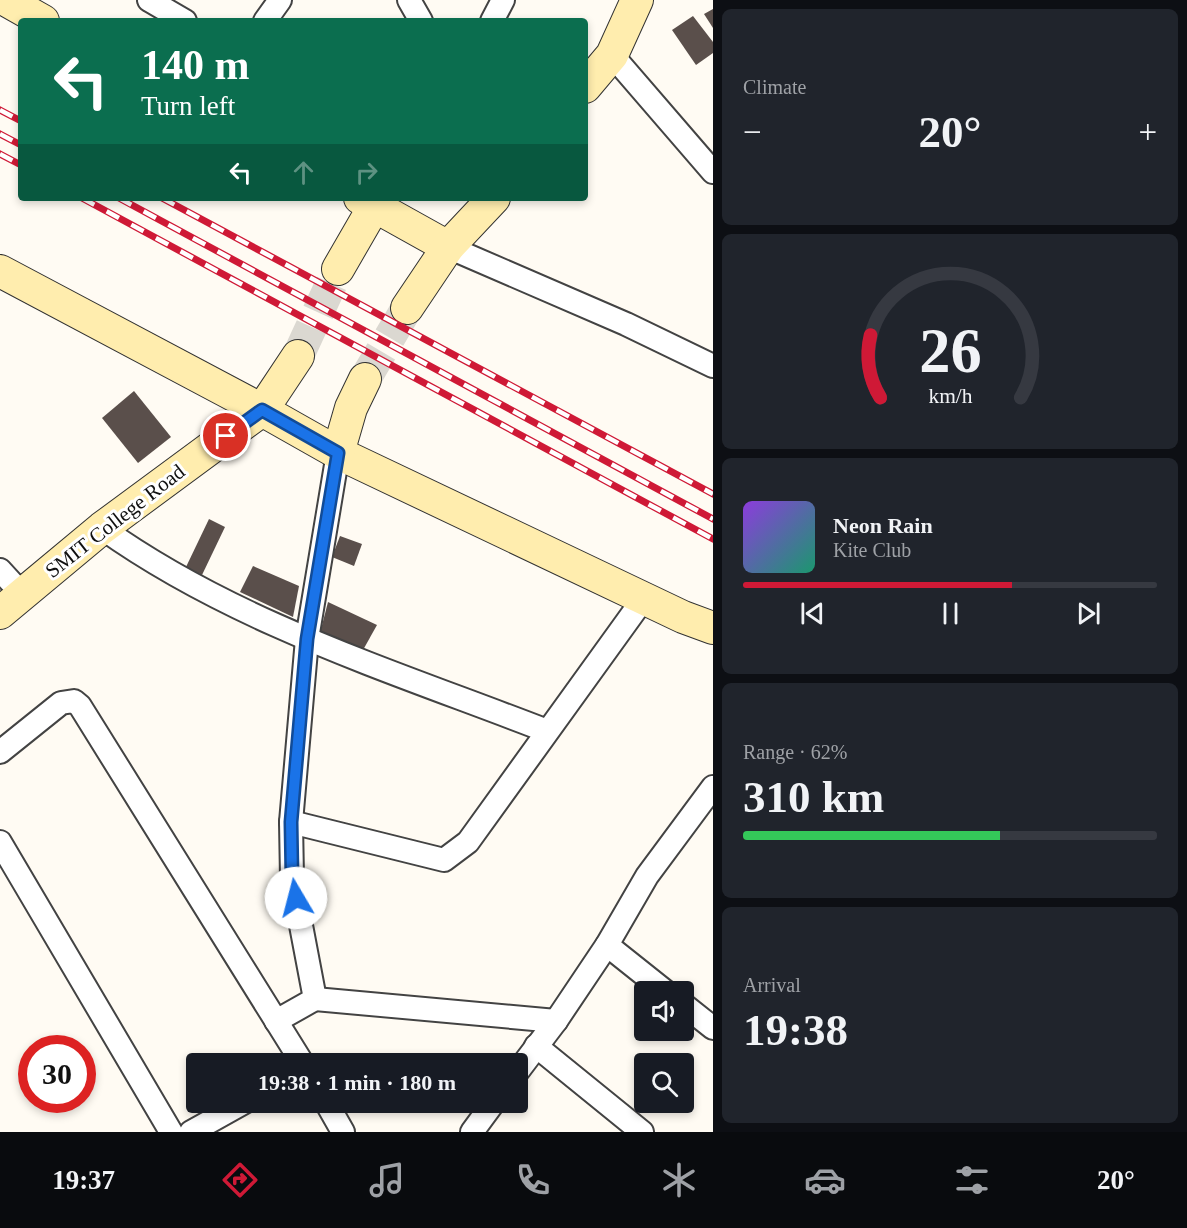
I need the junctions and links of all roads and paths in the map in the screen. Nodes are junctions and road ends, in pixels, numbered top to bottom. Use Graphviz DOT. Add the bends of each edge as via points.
graph roads {
  1 [pos="6,0"];
  2 [pos="149,0"];
  3 [pos="280,0"];
  4 [pos="409,0"];
  5 [pos="503,0"];
  6 [pos="637,0"];
  7 [pos="38,18"];
  8 [pos="180,18"];
  9 [pos="267,18"];
  10 [pos="419,18"];
  11 [pos="494,18"];
  12 [pos="612,55"];
  13 [pos="588,83"];
  14 [pos="713,172"];
  15 [pos="371,201"];
  16 [pos="485,201"];
  17 [pos="448,247"];
  18 [pos="338,269"];
  19 [pos="0,271"];
  20 [pos="407,308"];
  21 [pos="298,356"];
  22 [pos="713,366"];
  23 [pos="365,379"];
  24 [pos="262,410"];
  25 [pos="338,453"];
  26 [pos="102,528"];
  27 [pos="0,570"];
  28 [pos="644,598"];
  29 [pos="11,603"];
  30 [pos="713,628"];
  31 [pos="307,639"];
  32 [pos="547,731"];
  33 [pos="0,752"];
  34 [pos="713,787"];
  35 [pos="291,822"];
  36 [pos="0,842"];
  37 [pos="607,945"];
  38 [pos="652,981"];
  39 [pos="315,999"];
  40 [pos="694,1013"];
  41 [pos="276,1021"];
  42 [pos="556,1021"];
  43 [pos="713,1028"];
  44 [pos="536,1046"];
  45 [pos="296,1053"];
  46 [pos="528,1057"];
  47 [pos="225,1113"];
  48 [pos="332,1113"];
  49 [pos="486,1113"];
  50 [pos="171,1132"];
  51 [pos="191,1132"];
  52 [pos="343,1132"];
  53 [pos="472,1132"];
  54 [pos="642,1132"];
  1 -- 7 [label="main road"];
  2 -- 8 [label="street"];
  3 -- 9 [label="street"];
  4 -- 10 [label="street"];
  5 -- 11 [label="street"];
  6 -- 12 [label="main road"];
  12 -- 13 [label="main road"];
  12 -- 14 [label="street"];
  15 -- 17 [label="main road"];
  15 -- 18 [label="main road"];
  16 -- 17 [label="main road"];
  17 -- 20 [label="main road"];
  17 -- 22 [label="street"];
  19 -- 24 [label="main road"];
  21 -- 24 [label="main road, SMIT College Road"];
  23 -- 25 [label="main road" via="351,408"];
  24 -- 25 [label="main road"];
  24 -- 26 [label="main road, SMIT College Road"];
  25 -- 28 [label="main road"];
  25 -- 31 [label="street"];
  26 -- 29 [label="main road, SMIT College Road"];
  26 -- 31 [label="street" via="146,560 195,587"];
  27 -- 29 [label="street"];
  28 -- 30 [label="main road"];
  28 -- 32 [label="street"];
  31 -- 32 [label="street"];
  31 -- 35 [label="street"];
  32 -- 35 [label="street" via="468,842 444,860"];
  33 -- 41 [label="street" via="61,703 74,701 80,706"];
  34 -- 37 [label="street" via="647,876"];
  35 -- 39 [label="street" via="292,878"];
  36 -- 50 [label="street"];
  37 -- 38 [label="street"];
  37 -- 42 [label="street"];
  39 -- 41 [label="street"];
  39 -- 42 [label="street"];
  40 -- 43 [label="street"];
  41 -- 45 [label="street"];
  42 -- 44 [label="street"];
  44 -- 46 [label="street"];
  44 -- 54 [label="street"];
  47 -- 51 [label="street"];
  48 -- 52 [label="street"];
  49 -- 53 [label="street"];
}
